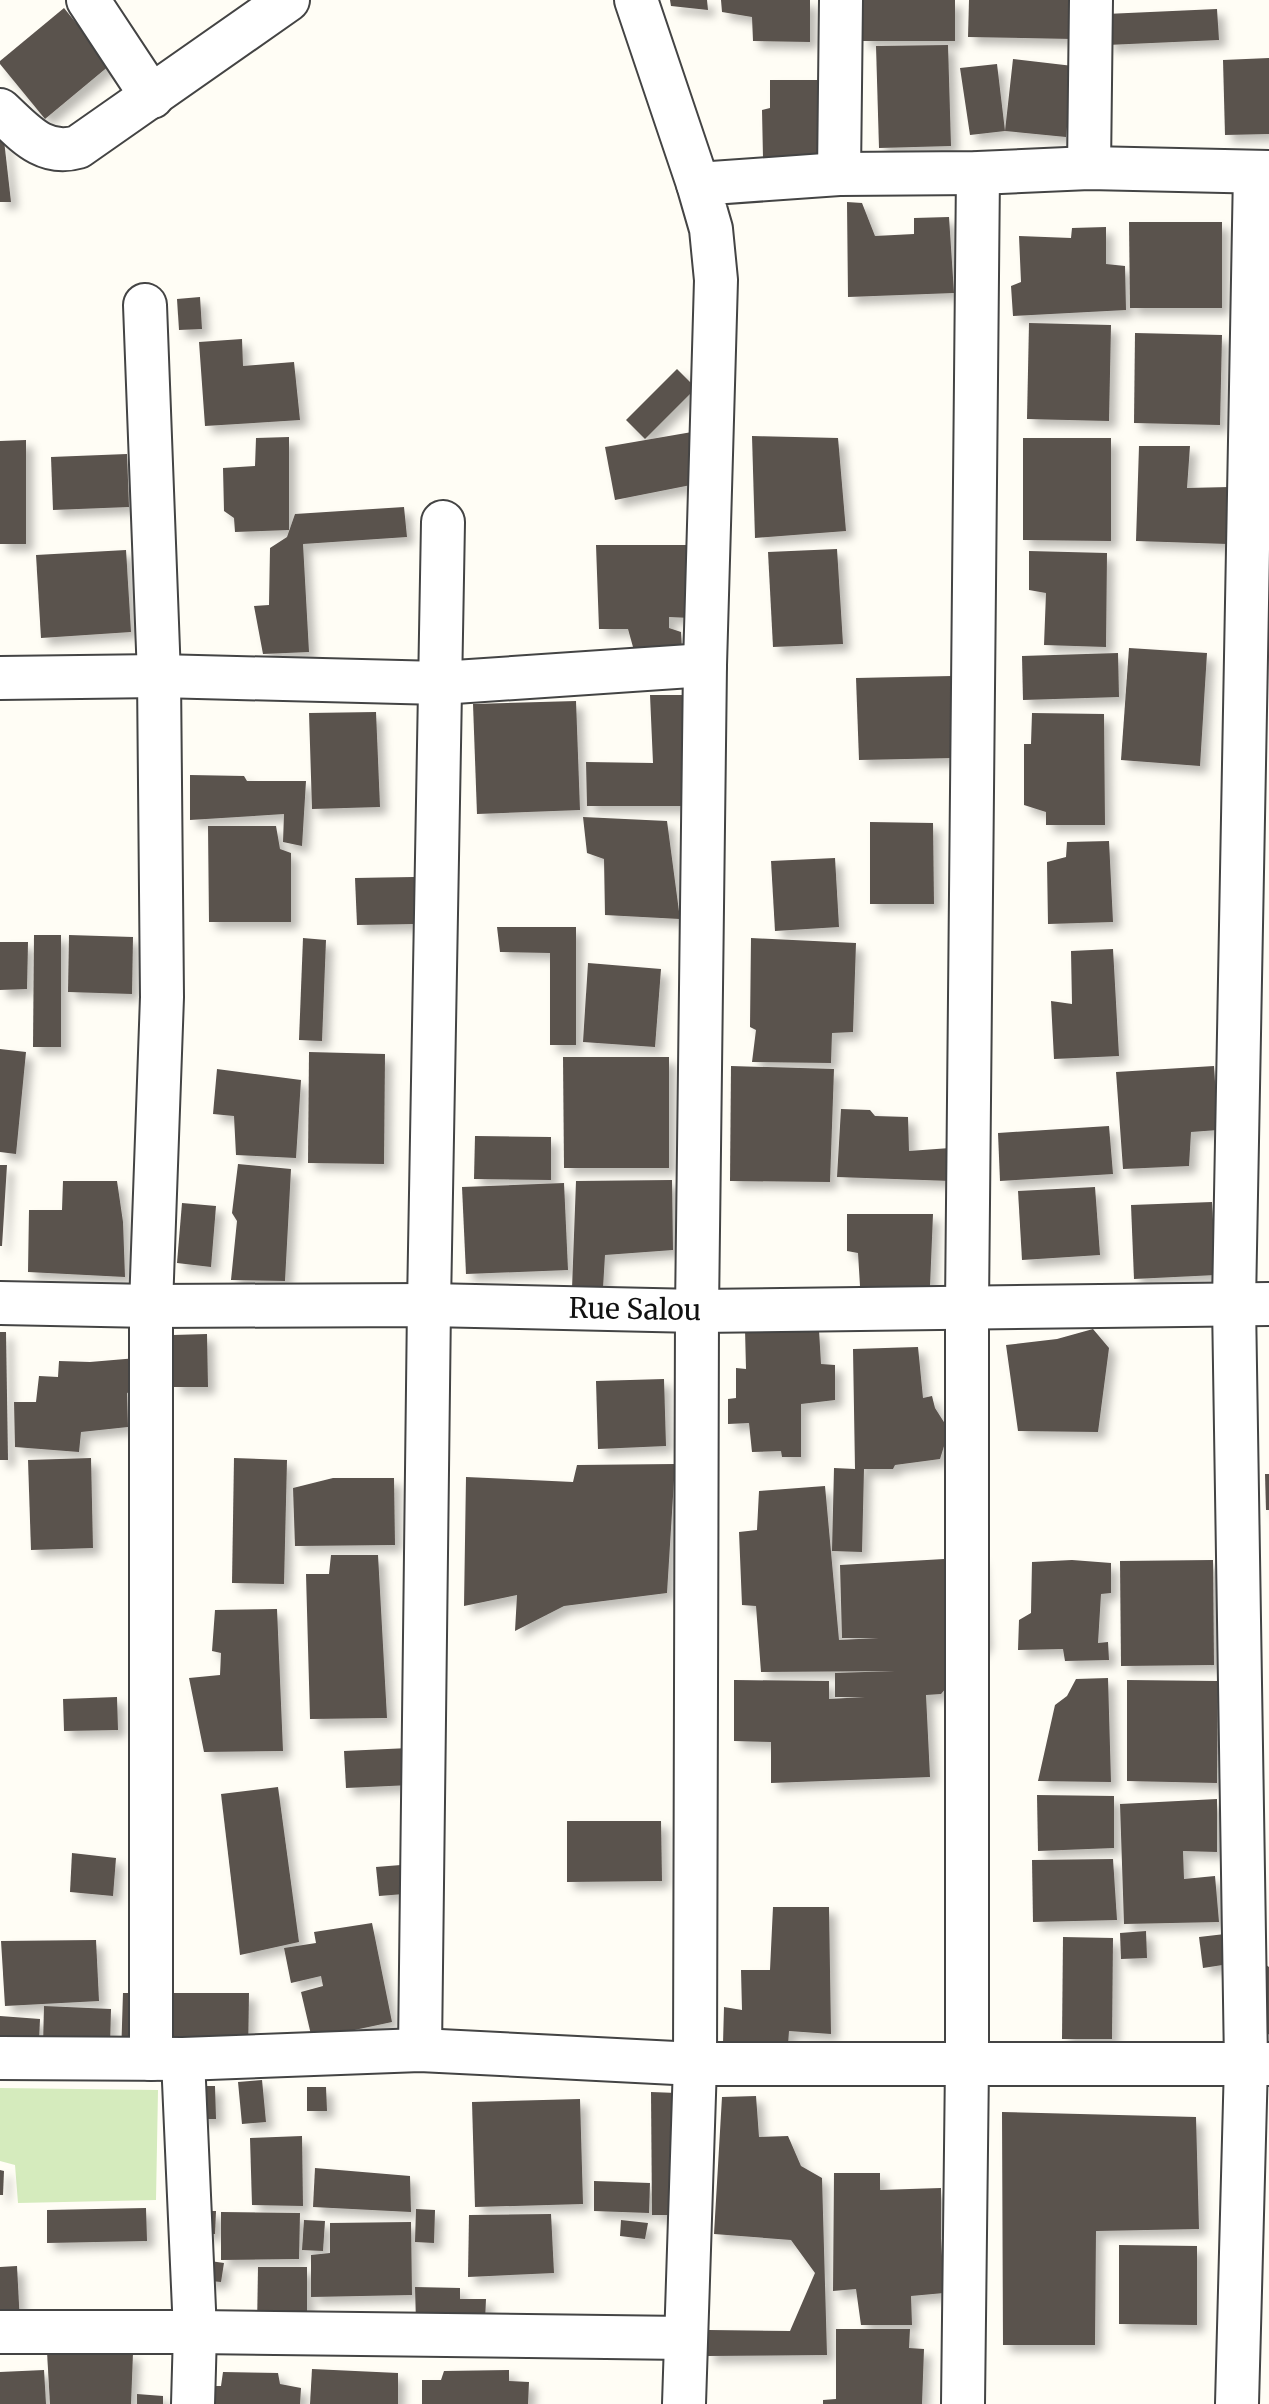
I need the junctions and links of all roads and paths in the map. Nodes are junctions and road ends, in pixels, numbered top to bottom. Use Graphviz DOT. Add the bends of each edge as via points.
graph roads {
  1 [pos="88,0"];
  2 [pos="288,0"];
  3 [pos="636,0"];
  4 [pos="841,0"];
  5 [pos="1091,0"];
  6 [pos="152,97"];
  7 [pos="0,110"];
  8 [pos="1089,168"];
  9 [pos="1262,172"];
  10 [pos="978,173"];
  11 [pos="839,174"];
  12 [pos="698,184"];
  13 [pos="145,305"];
  14 [pos="443,522"];
  15 [pos="705,665"];
  16 [pos="159,676"];
  17 [pos="0,678"];
  18 [pos="440,683"];
  19 [pos="0,1303"];
  20 [pos="1252,1303"];
  21 [pos="429,1305"];
  22 [pos="151,1306"];
  23 [pos="967,1306"];
  24 [pos="697,1311"];
  25 [pos="420,2050"];
  26 [pos="0,2058"];
  27 [pos="167,2059"];
  28 [pos="695,2064"];
  29 [pos="967,2064"];
  30 [pos="1257,2064"];
  31 [pos="0,2332"];
  32 [pos="195,2332"];
  33 [pos="685,2338"];
  34 [pos="193,2404"];
  35 [pos="684,2404"];
  36 [pos="963,2404"];
  37 [pos="1237,2404"];
  1 -- 6 [label="street"];
  2 -- 6 [label="street"];
  3 -- 12 [label="street"];
  4 -- 11 [label="street"];
  5 -- 8 [label="street"];
  6 -- 7 [label="street" via="78,147 62,151 28,135"];
  8 -- 9 [label="street"];
  8 -- 10 [label="street"];
  9 -- 20 [label="street"];
  10 -- 11 [label="street"];
  10 -- 23 [label="street"];
  11 -- 12 [label="street"];
  12 -- 15 [label="street" via="711,229 716,280"];
  13 -- 16 [label="street"];
  14 -- 18 [label="street"];
  15 -- 18 [label="street"];
  15 -- 24 [label="street"];
  16 -- 17 [label="street"];
  16 -- 18 [label="street"];
  16 -- 22 [label="street" via="162,997"];
  18 -- 21 [label="street"];
  19 -- 22 [label="street, Rue Salou"];
  20 -- 23 [label="street, Rue Salou"];
  20 -- 30 [label="street"];
  21 -- 22 [label="street, Rue Salou"];
  21 -- 24 [label="street, Rue Salou"];
  21 -- 25 [label="street"];
  22 -- 27 [label="street"];
  23 -- 24 [label="street, Rue Salou"];
  23 -- 29 [label="street"];
  24 -- 28 [label="street"];
  25 -- 27 [label="street"];
  25 -- 28 [label="street"];
  26 -- 27 [label="street"];
  27 -- 32 [label="street"];
  28 -- 29 [label="street"];
  28 -- 33 [label="street"];
  29 -- 30 [label="street"];
  29 -- 36 [label="street"];
  30 -- 37 [label="street"];
  31 -- 32 [label="street"];
  32 -- 33 [label="street"];
  32 -- 34 [label="street"];
  33 -- 35 [label="street"];
}
